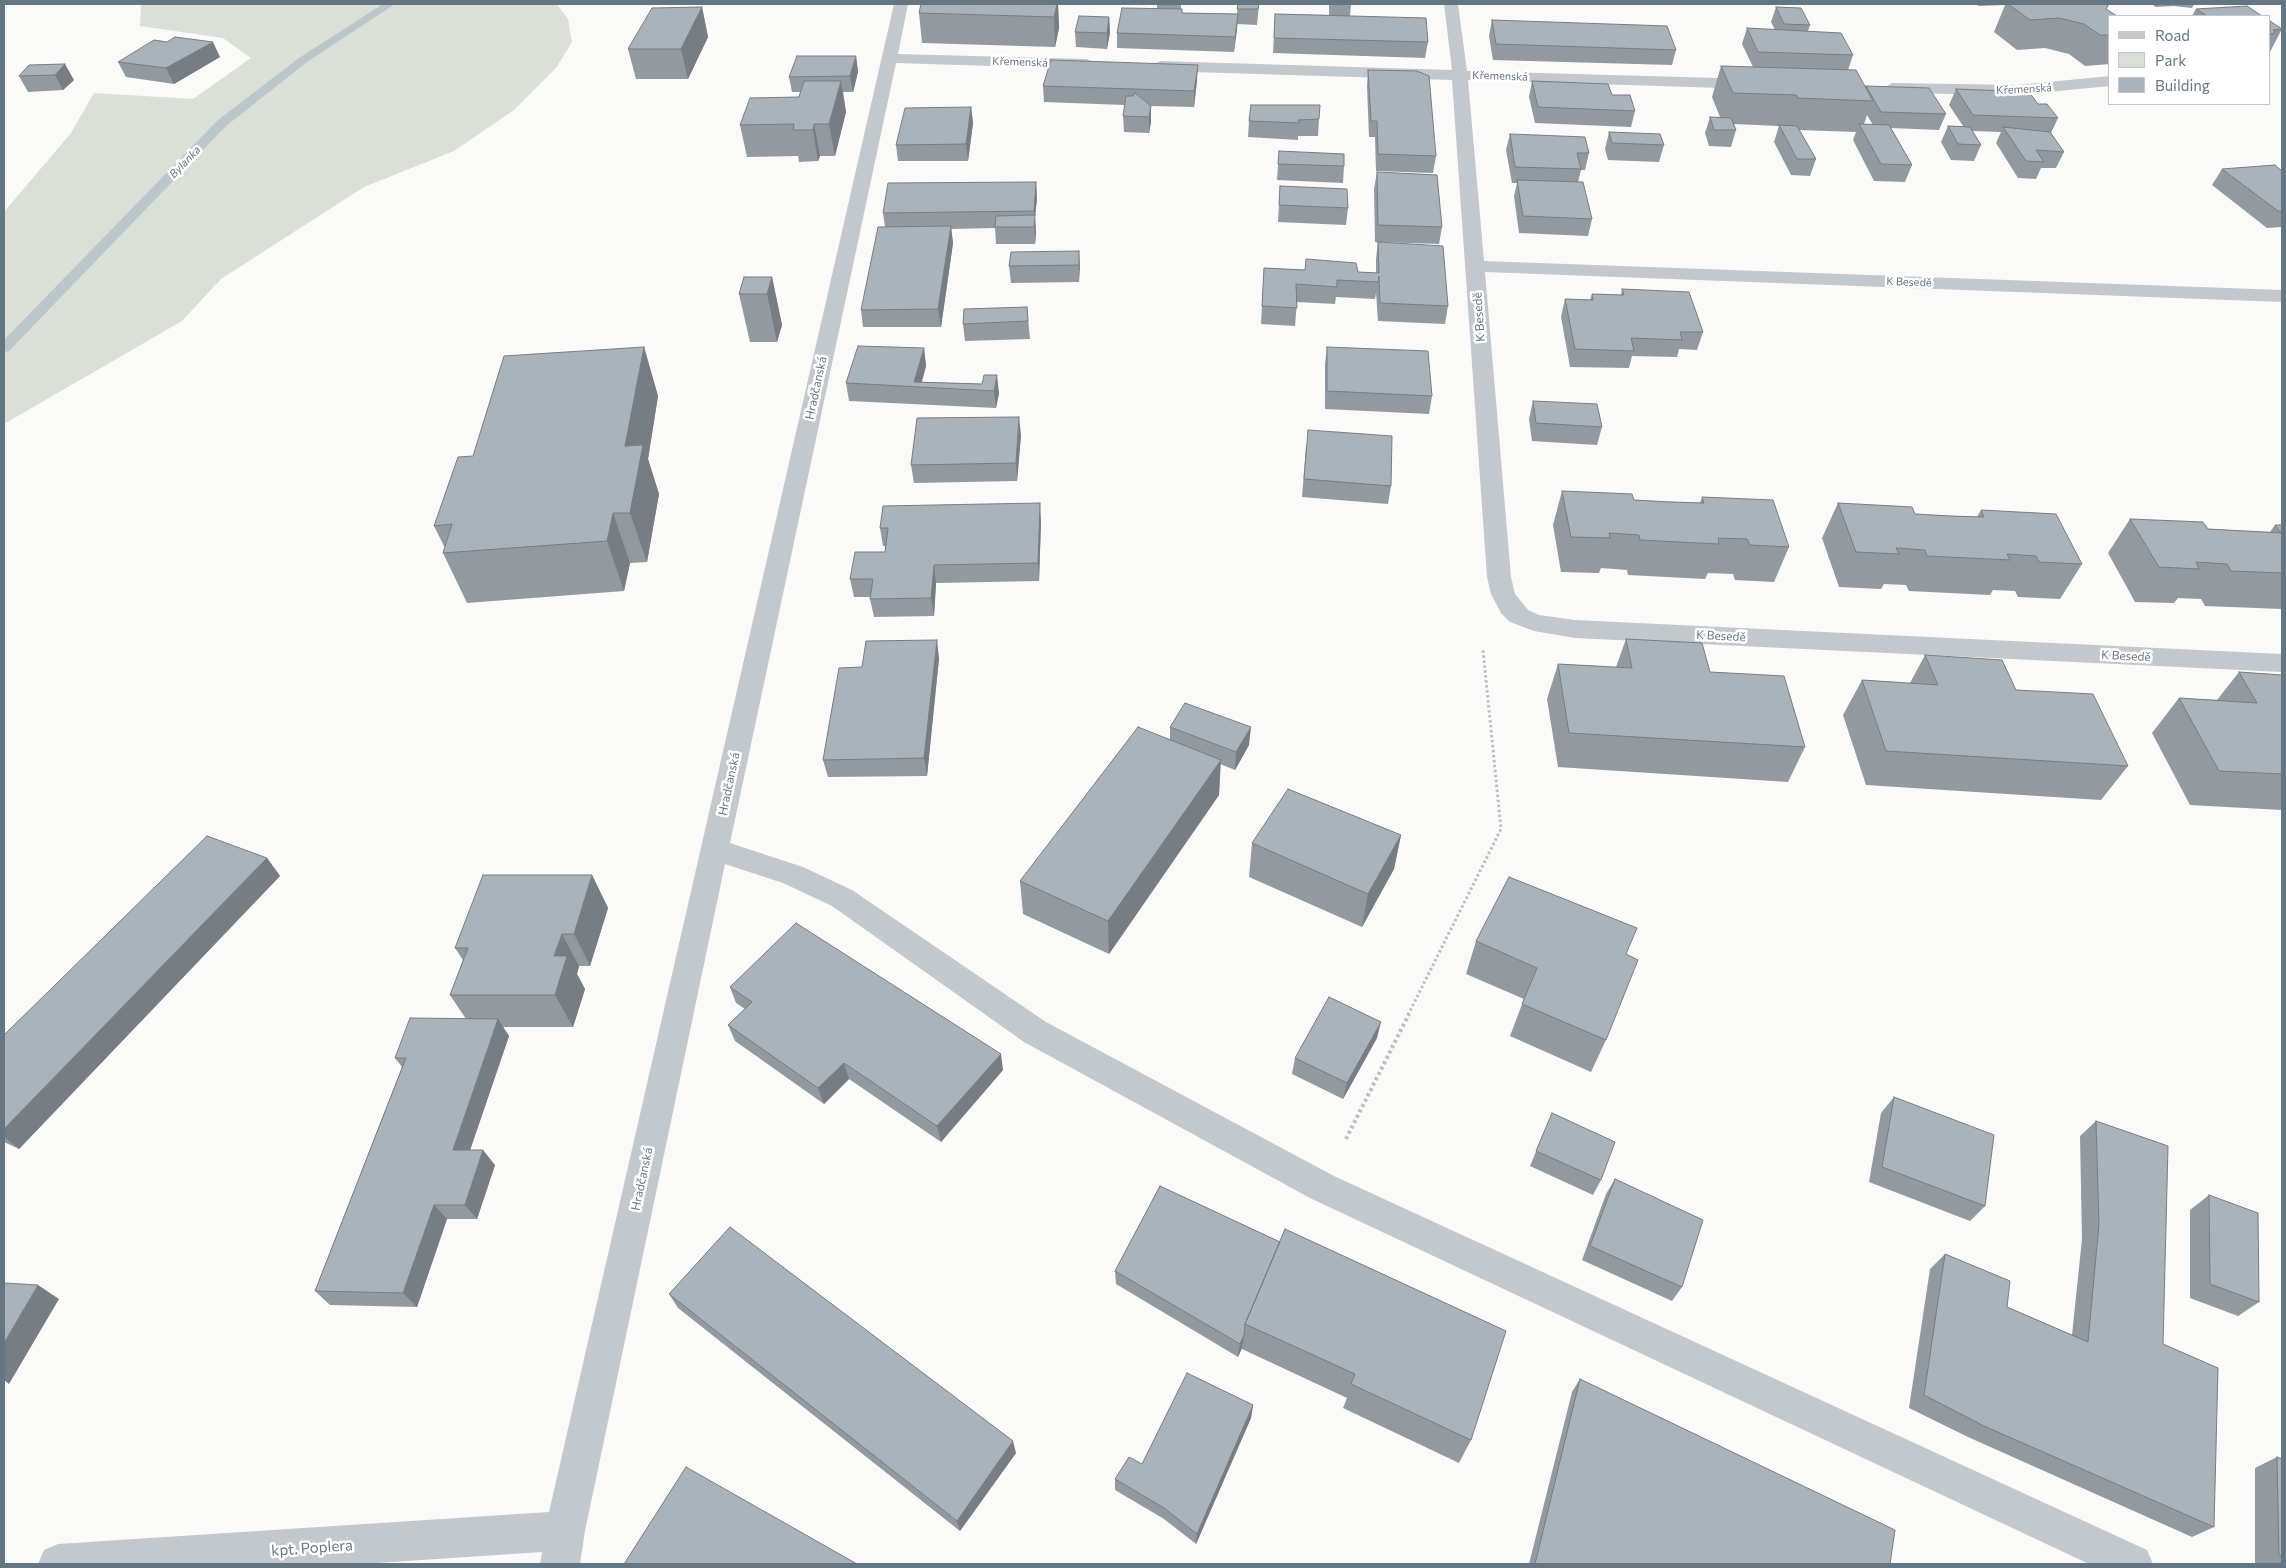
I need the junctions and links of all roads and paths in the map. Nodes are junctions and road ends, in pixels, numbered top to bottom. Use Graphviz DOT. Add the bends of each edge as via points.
graph roads {
  1 [pos="901,4"];
  2 [pos="1451,4"];
  3 [pos="889,58"];
  4 [pos="1106,64"];
  5 [pos="1145,66"];
  6 [pos="1460,75"];
  7 [pos="2108,81"];
  8 [pos="1766,84"];
  9 [pos="1875,87"];
  10 [pos="1475,266"];
  11 [pos="2282,296"];
  12 [pos="1519,616"];
  13 [pos="2282,663"];
  14 [pos="714,849"];
  15 [pos="1322,1187"];
  16 [pos="563,1548"];
  17 [pos="58,1564"];
  18 [pos="2133,1564"];
  1 -- 3 [label="street, Hradčanská"];
  2 -- 6 [label="street, K Besedě"];
  3 -- 4 [label="street, Křemenská"];
  3 -- 14 [label="street, Hradčanská"];
  5 -- 6 [label="street, Křemenská"];
  6 -- 8 [label="street, Křemenská"];
  6 -- 10 [label="street, K Besedě"];
  7 -- 9 [label="street, Křemenská" via="2017,90"];
  10 -- 11 [label="street, K Besedě"];
  10 -- 12 [label="street, K Besedě" via="1499,577 1503,594"];
  12 -- 13 [label="street, K Besedě" via="1534,623 1575,629"];
  12 -- 15 [label="path" via="1483,647 1501,829"];
  14 -- 15 [label="street" via="793,875 842,898 1035,1032"];
  14 -- 16 [label="street, Hradčanská"];
  15 -- 18 [label="street"];
  16 -- 17 [label="street, kpt. Poplera"];
}
